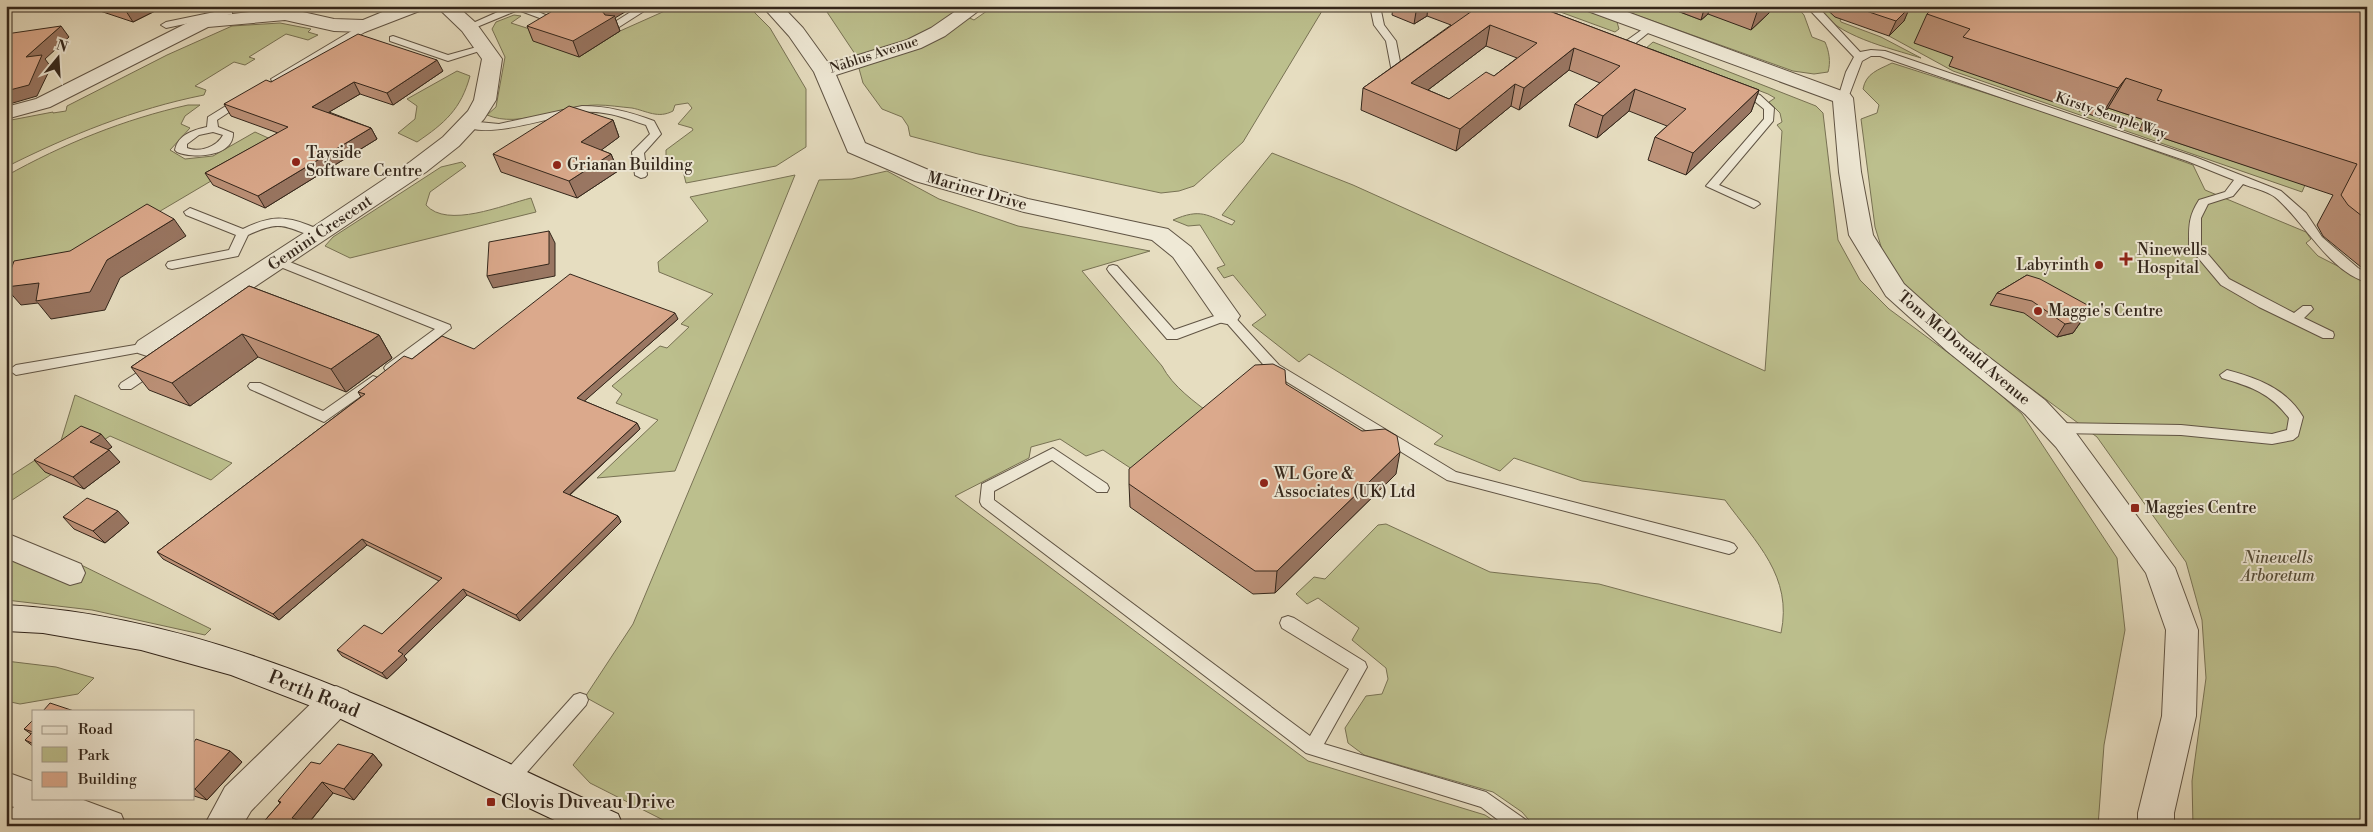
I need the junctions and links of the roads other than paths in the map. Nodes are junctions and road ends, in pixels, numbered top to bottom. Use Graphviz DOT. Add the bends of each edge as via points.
graph roads {
  1 [pos="415,6"];
  2 [pos="445,6"];
  3 [pos="647,6"];
  4 [pos="771,6"];
  5 [pos="976,6"];
  6 [pos="1375,6"];
  7 [pos="1592,6"];
  8 [pos="1811,6"];
  9 [pos="516,7"];
  10 [pos="229,13"];
  11 [pos="545,17"];
  12 [pos="166,25"];
  13 [pos="365,26"];
  14 [pos="469,27"];
  15 [pos="613,27"];
  16 [pos="1650,28"];
  17 [pos="393,39"];
  18 [pos="484,48"];
  19 [pos="1623,48"];
  20 [pos="1858,56"];
  21 [pos="1396,67"];
  22 [pos="824,72"];
  23 [pos="268,84"];
  24 [pos="1729,87"];
  25 [pos="252,94"];
  26 [pos="1843,98"];
  27 [pos="6,113"];
  28 [pos="468,124"];
  29 [pos="213,129"];
  30 [pos="641,175"];
  31 [pos="2241,179"];
  32 [pos="1754,204"];
  33 [pos="190,212"];
  34 [pos="243,233"];
  35 [pos="320,234"];
  36 [pos="278,262"];
  37 [pos="172,264"];
  38 [pos="1112,269"];
  39 [pos="2367,278"];
  40 [pos="2306,309"];
  41 [pos="1227,316"];
  42 [pos="2295,319"];
  43 [pos="2328,335"];
  44 [pos="157,352"];
  45 [pos="16,370"];
  46 [pos="2227,375"];
  47 [pos="126,386"];
  48 [pos="255,386"];
  49 [pos="2054,428"];
  50 [pos="1102,488"];
  51 [pos="6,545"];
  52 [pos="1729,548"];
  53 [pos="70,573"];
  54 [pos="6,618"];
  55 [pos="1288,623"];
  56 [pos="580,700"];
  57 [pos="336,701"];
  58 [pos="1312,748"];
  59 [pos="508,781"];
  60 [pos="6,788"];
  61 [pos="31,814"];
  62 [pos="108,826"];
  63 [pos="222,826"];
  64 [pos="605,826"];
  65 [pos="1520,826"];
  66 [pos="2156,826"];
  1 -- 13 [label="street"];
  2 -- 14 [label="street, Gemini Crescent"];
  3 -- 15 [label="lane"];
  4 -- 22 [label="street, Mariner Drive" via="796,32"];
  5 -- 22 [label="street, Nablus Avenue" via="914,44"];
  6 -- 21 [label="lane" via="1379,25 1391,41"];
  7 -- 16 [label="street"];
  8 -- 20 [label="lane"];
  9 -- 11 [label="lane"];
  9 -- 14 [label="lane"];
  10 -- 12 [label="lane"];
  10 -- 13 [label="street" via="285,14 334,25"];
  10 -- 27 [label="street" via="204,22 43,103"];
  13 -- 23 [label="lane"];
  14 -- 18 [label="street, Gemini Crescent"];
  16 -- 19 [label="lane"];
  16 -- 26 [label="street"];
  17 -- 18 [label="lane" via="448,58"];
  18 -- 28 [label="street, Gemini Crescent" via="492,59 485,100"];
  20 -- 26 [label="lane"];
  20 -- 31 [label="lane, Kirsty Semple Way" via="1867,51 1881,53"];
  22 -- 41 [label="street, Mariner Drive" via="856,147 864,152 922,176 1024,205 1160,234 1182,252"];
  24 -- 32 [label="lane" via="1756,97 1769,108 1769,119 1712,186"];
  25 -- 29 [label="lane" via="212,120"];
  26 -- 49 [label="street, Tom McDonald Avenue" via="1850,172 1861,235 1895,290 1956,345 2035,407"];
  28 -- 30 [label="lane" via="499,127 582,109 622,113 650,123 656,134 638,152"];
  28 -- 35 [label="street, Gemini Crescent" via="448,145"];
  31 -- 39 [label="lane, Kirsty Semple Way" via="2276,193 2302,216 2318,240"];
  31 -- 42 [label="lane" via="2229,194 2203,202 2194,218 2195,248 2225,282"];
  33 -- 34 [label="lane"];
  34 -- 35 [label="lane" via="274,220"];
  34 -- 37 [label="lane" via="234,253"];
  35 -- 36 [label="street, Gemini Crescent"];
  36 -- 44 [label="street, Gemini Crescent"];
  36 -- 48 [label="lane" via="445,328 324,417"];
  38 -- 41 [label="lane" via="1172,336"];
  40 -- 42 [label="lane"];
  41 -- 52 [label="lane" via="1274,368 1452,476"];
  42 -- 43 [label="lane"];
  44 -- 45 [label="lane"];
  44 -- 47 [label="lane"];
  46 -- 49 [label="lane" via="2247,380 2281,398 2296,417 2293,432 2272,439 2181,430"];
  49 -- 66 [label="street, Tom McDonald Avenue" via="2160,568 2182,630 2179,716"];
  50 -- 58 [label="lane" via="1053,453 987,488 987,502"];
  51 -- 53 [label="street"];
  54 -- 57 [label="street, Perth Road" via="43,620 141,637 236,662"];
  55 -- 58 [label="lane" via="1359,667"];
  56 -- 59 [label="lane"];
  57 -- 59 [label="street, Perth Road"];
  57 -- 63 [label="street" via="238,799"];
  58 -- 65 [label="lane" via="1486,800"];
  59 -- 64 [label="street, Perth Road"];
  60 -- 61 [label="street"];
  61 -- 62 [label="street"];
}
